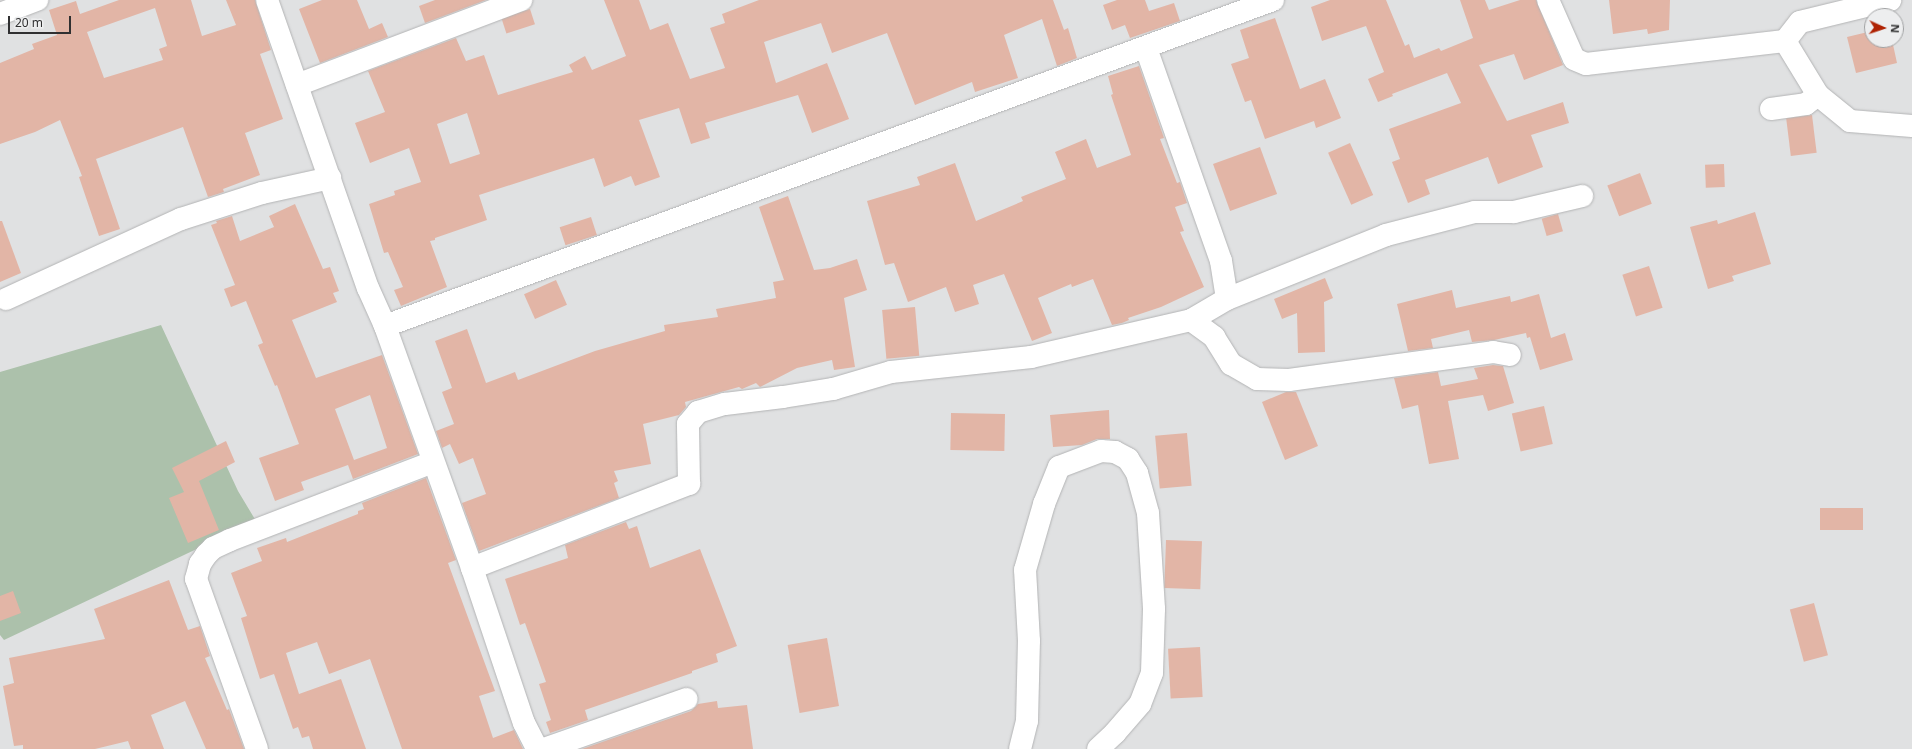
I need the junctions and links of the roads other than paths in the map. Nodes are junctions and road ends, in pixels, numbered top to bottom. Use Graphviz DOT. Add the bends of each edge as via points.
graph roads {
  1 [pos="38,0"];
  2 [pos="267,0"];
  3 [pos="521,0"];
  4 [pos="1273,0"];
  5 [pos="1548,0"];
  6 [pos="1890,0"];
  7 [pos="0,14"];
  8 [pos="1785,40"];
  9 [pos="1146,48"];
  10 [pos="297,85"];
  11 [pos="1818,95"];
  12 [pos="1771,109"];
  13 [pos="1912,126"];
  14 [pos="330,178"];
  15 [pos="1582,196"];
  16 [pos="6,299"];
  17 [pos="1228,299"];
  18 [pos="1190,320"];
  19 [pos="386,326"];
  20 [pos="1510,355"];
  21 [pos="433,462"];
  22 [pos="472,568"];
  23 [pos="687,700"];
  24 [pos="257,749"];
  25 [pos="537,749"];
  26 [pos="544,749"];
  27 [pos="1020,749"];
  28 [pos="1098,749"];
  1 -- 7 [label="street"];
  2 -- 10 [label="street"];
  3 -- 10 [label="street"];
  4 -- 9 [label="street"];
  5 -- 8 [label="street" via="1574,59 1586,64"];
  6 -- 8 [label="street" via="1800,22"];
  8 -- 11 [label="street"];
  9 -- 17 [label="street" via="1219,255"];
  9 -- 19 [label="street"];
  10 -- 14 [label="street"];
  11 -- 12 [label="street" via="1806,104"];
  11 -- 13 [label="street" via="1850,121"];
  14 -- 16 [label="street" via="262,193 181,219"];
  14 -- 19 [label="street" via="368,288"];
  15 -- 17 [label="street" via="1514,212 1475,212 1386,235"];
  17 -- 18 [label="street"];
  18 -- 20 [label="street" via="1214,337 1231,364 1257,379 1289,380 1493,352"];
  18 -- 22 [label="street" via="1030,357 890,372 833,389 783,398 725,404 698,412 688,424 689,484"];
  19 -- 21 [label="street"];
  21 -- 22 [label="street"];
  21 -- 24 [label="street" via="230,540 213,548 203,559 196,579"];
  22 -- 25 [label="street" via="524,723"];
  23 -- 26 [label="street"];
  27 -- 28 [label="street" via="1027,722 1029,641 1025,570 1044,504 1058,467 1101,451 1115,452 1128,459 1137,473 1148,513 1154,609 1152,673 1140,704"];
}
